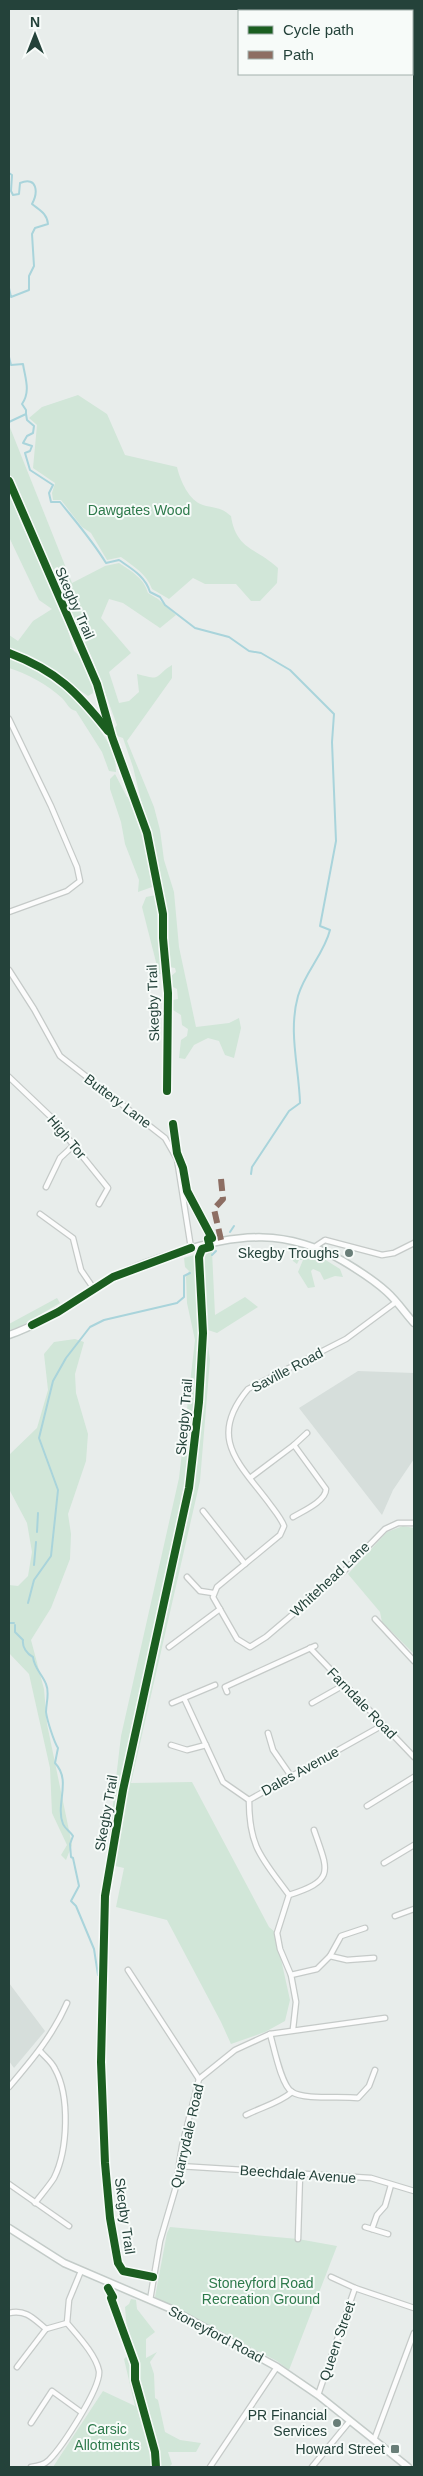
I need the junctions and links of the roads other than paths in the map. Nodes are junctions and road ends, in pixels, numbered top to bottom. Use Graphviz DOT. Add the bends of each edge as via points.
graph roads {
  1 [pos="9,719"];
  2 [pos="9,912"];
  3 [pos="9,970"];
  4 [pos="9,1077"];
  5 [pos="75,1144"];
  6 [pos="46,1187"];
  7 [pos="99,1204"];
  8 [pos="40,1214"];
  9 [pos="414,1243"];
  10 [pos="316,1246"];
  11 [pos="191,1248"];
  12 [pos="94,1289"];
  13 [pos="396,1302"];
  14 [pos="414,1323"];
  15 [pos="9,1335"];
  16 [pos="307,1433"];
  17 [pos="294,1445"];
  18 [pos="250,1478"];
  19 [pos="203,1511"];
  20 [pos="293,1517"];
  21 [pos="414,1523"];
  22 [pos="245,1564"];
  23 [pos="187,1577"];
  24 [pos="213,1593"];
  25 [pos="220,1609"];
  26 [pos="375,1619"];
  27 [pos="168,1647"];
  28 [pos="414,1661"];
  29 [pos="215,1685"];
  30 [pos="344,1685"];
  31 [pos="227,1692"];
  32 [pos="184,1698"];
  33 [pos="172,1703"];
  34 [pos="312,1703"];
  35 [pos="383,1725"];
  36 [pos="263,1740"];
  37 [pos="206,1745"];
  38 [pos="172,1753"];
  39 [pos="414,1757"];
  40 [pos="290,1776"];
  41 [pos="414,1777"];
  42 [pos="249,1800"];
  43 [pos="367,1806"];
  44 [pos="314,1830"];
  45 [pos="414,1845"];
  46 [pos="384,1863"];
  47 [pos="289,1895"];
  48 [pos="414,1909"];
  49 [pos="396,1916"];
  50 [pos="364,1928"];
  51 [pos="330,1956"];
  52 [pos="374,1958"];
  53 [pos="128,1970"];
  54 [pos="291,1975"];
  55 [pos="67,2003"];
  56 [pos="385,2018"];
  57 [pos="293,2029"];
  58 [pos="270,2034"];
  59 [pos="40,2051"];
  60 [pos="375,2070"];
  61 [pos="199,2079"];
  62 [pos="9,2087"];
  63 [pos="292,2092"];
  64 [pos="246,2115"];
  65 [pos="179,2166"];
  66 [pos="300,2174"];
  67 [pos="9,2184"];
  68 [pos="391,2185"];
  69 [pos="414,2191"];
  70 [pos="35,2202"];
  71 [pos="69,2226"];
  72 [pos="365,2227"];
  73 [pos="9,2228"];
  74 [pos="372,2229"];
  75 [pos="388,2234"];
  76 [pos="298,2239"];
  77 [pos="81,2271"];
  78 [pos="331,2277"];
  79 [pos="355,2288"];
  80 [pos="150,2300"];
  81 [pos="414,2308"];
  82 [pos="9,2313"];
  83 [pos="67,2324"];
  84 [pos="46,2330"];
  85 [pos="414,2333"];
  86 [pos="17,2368"];
  87 [pos="278,2368"];
  88 [pos="318,2395"];
  89 [pos="81,2412"];
  90 [pos="349,2422"];
  91 [pos="31,2423"];
  92 [pos="374,2440"];
  93 [pos="31,2467"];
  94 [pos="210,2467"];
  95 [pos="312,2467"];
  96 [pos="408,2467"];
  1 -- 2 [label="street" via="51,806 80,881 67,891"];
  3 -- 11 [label="street, Buttery Lane" via="60,1056 165,1138 177,1159"];
  4 -- 5 [label="street, High Tor"];
  5 -- 6 [label="street" via="60,1158"];
  5 -- 7 [label="street, High Tor" via="108,1188"];
  8 -- 12 [label="street" via="73,1238 81,1270"];
  9 -- 10 [label="street" via="382,1255 325,1240"];
  10 -- 11 [label="main road" via="287,1238 245,1236"];
  10 -- 13 [label="main road" via="360,1271"];
  11 -- 12 [label="main road" via="114,1277"];
  12 -- 15 [label="main road" via="58,1312"];
  13 -- 14 [label="main road"];
  13 -- 18 [label="street, Saville Road" via="346,1339 248,1389 238,1402 230,1427 230,1449"];
  16 -- 17 [label="street"];
  17 -- 18 [label="street"];
  17 -- 20 [label="street" via="326,1489 326,1494"];
  18 -- 22 [label="street, Saville Road" via="284,1526 280,1535"];
  19 -- 22 [label="street"];
  21 -- 25 [label="street, Whitehead Lane" via="398,1523 385,1528 345,1570 250,1647 237,1639"];
  22 -- 24 [label="street, Saville Road"];
  23 -- 24 [label="street" via="200,1591"];
  24 -- 25 [label="street"];
  25 -- 27 [label="street"];
  26 -- 28 [label="street"];
  29 -- 32 [label="street"];
  30 -- 31 [label="street, Farndale Road" via="313,1647 225,1687"];
  30 -- 34 [label="street"];
  30 -- 35 [label="street, Farndale Road"];
  32 -- 33 [label="street"];
  32 -- 37 [label="street"];
  35 -- 39 [label="street, Farndale Road"];
  35 -- 40 [label="street, Dales Avenue"];
  36 -- 40 [label="street" via="268,1736"];
  37 -- 38 [label="street" via="187,1750 173,1746"];
  37 -- 42 [label="street" via="223,1782"];
  40 -- 42 [label="street, Dales Avenue"];
  41 -- 43 [label="street"];
  42 -- 47 [label="street, Dales Avenue" via="249,1826 258,1853"];
  44 -- 47 [label="street" via="326,1865 322,1878 312,1888"];
  45 -- 46 [label="street"];
  47 -- 54 [label="street" via="277,1933"];
  48 -- 49 [label="street"];
  50 -- 51 [label="street" via="341,1936"];
  51 -- 52 [label="street" via="347,1960"];
  51 -- 54 [label="street" via="317,1969"];
  53 -- 61 [label="street"];
  54 -- 57 [label="street" via="296,2002"];
  55 -- 59 [label="street"];
  56 -- 57 [label="street, Quarrydale Road"];
  57 -- 58 [label="street, Quarrydale Road"];
  58 -- 61 [label="street, Quarrydale Road" via="235,2050"];
  58 -- 63 [label="street" via="286,2084"];
  59 -- 62 [label="street"];
  59 -- 70 [label="street" via="54,2068 64,2090 65,2117 62,2153 54,2178"];
  60 -- 63 [label="street" via="369,2086 358,2098 306,2096"];
  61 -- 65 [label="street, Quarrydale Road"];
  63 -- 64 [label="street" via="281,2102"];
  65 -- 66 [label="street, Beechdale Avenue"];
  65 -- 80 [label="street, Quarrydale Road" via="160,2241"];
  66 -- 68 [label="street, Beechdale Avenue" via="371,2178"];
  66 -- 76 [label="street"];
  67 -- 70 [label="street"];
  68 -- 69 [label="street, Beechdale Avenue"];
  68 -- 74 [label="street" via="385,2206 376,2215"];
  70 -- 71 [label="street"];
  72 -- 74 [label="street"];
  73 -- 77 [label="main road, Stoneyford Road" via="42,2251"];
  74 -- 75 [label="street"];
  77 -- 80 [label="main road, Stoneyford Road"];
  77 -- 83 [label="street" via="69,2300"];
  78 -- 79 [label="street"];
  79 -- 81 [label="street"];
  79 -- 88 [label="street, Queen Street"];
  80 -- 87 [label="main road, Stoneyford Road"];
  82 -- 84 [label="street" via="20,2311 31,2316"];
  83 -- 84 [label="street"];
  83 -- 89 [label="street" via="98,2370 99,2381 95,2391"];
  84 -- 86 [label="street"];
  85 -- 92 [label="street"];
  87 -- 88 [label="main road, Stoneyford Road"];
  87 -- 94 [label="street"];
  88 -- 90 [label="main road, Stoneyford Road"];
  89 -- 91 [label="street" via="52,2392"];
  89 -- 93 [label="street" via="49,2460"];
  90 -- 92 [label="main road, Stoneyford Road"];
  90 -- 95 [label="street"];
  92 -- 96 [label="main road, Stoneyford Road"];
}
